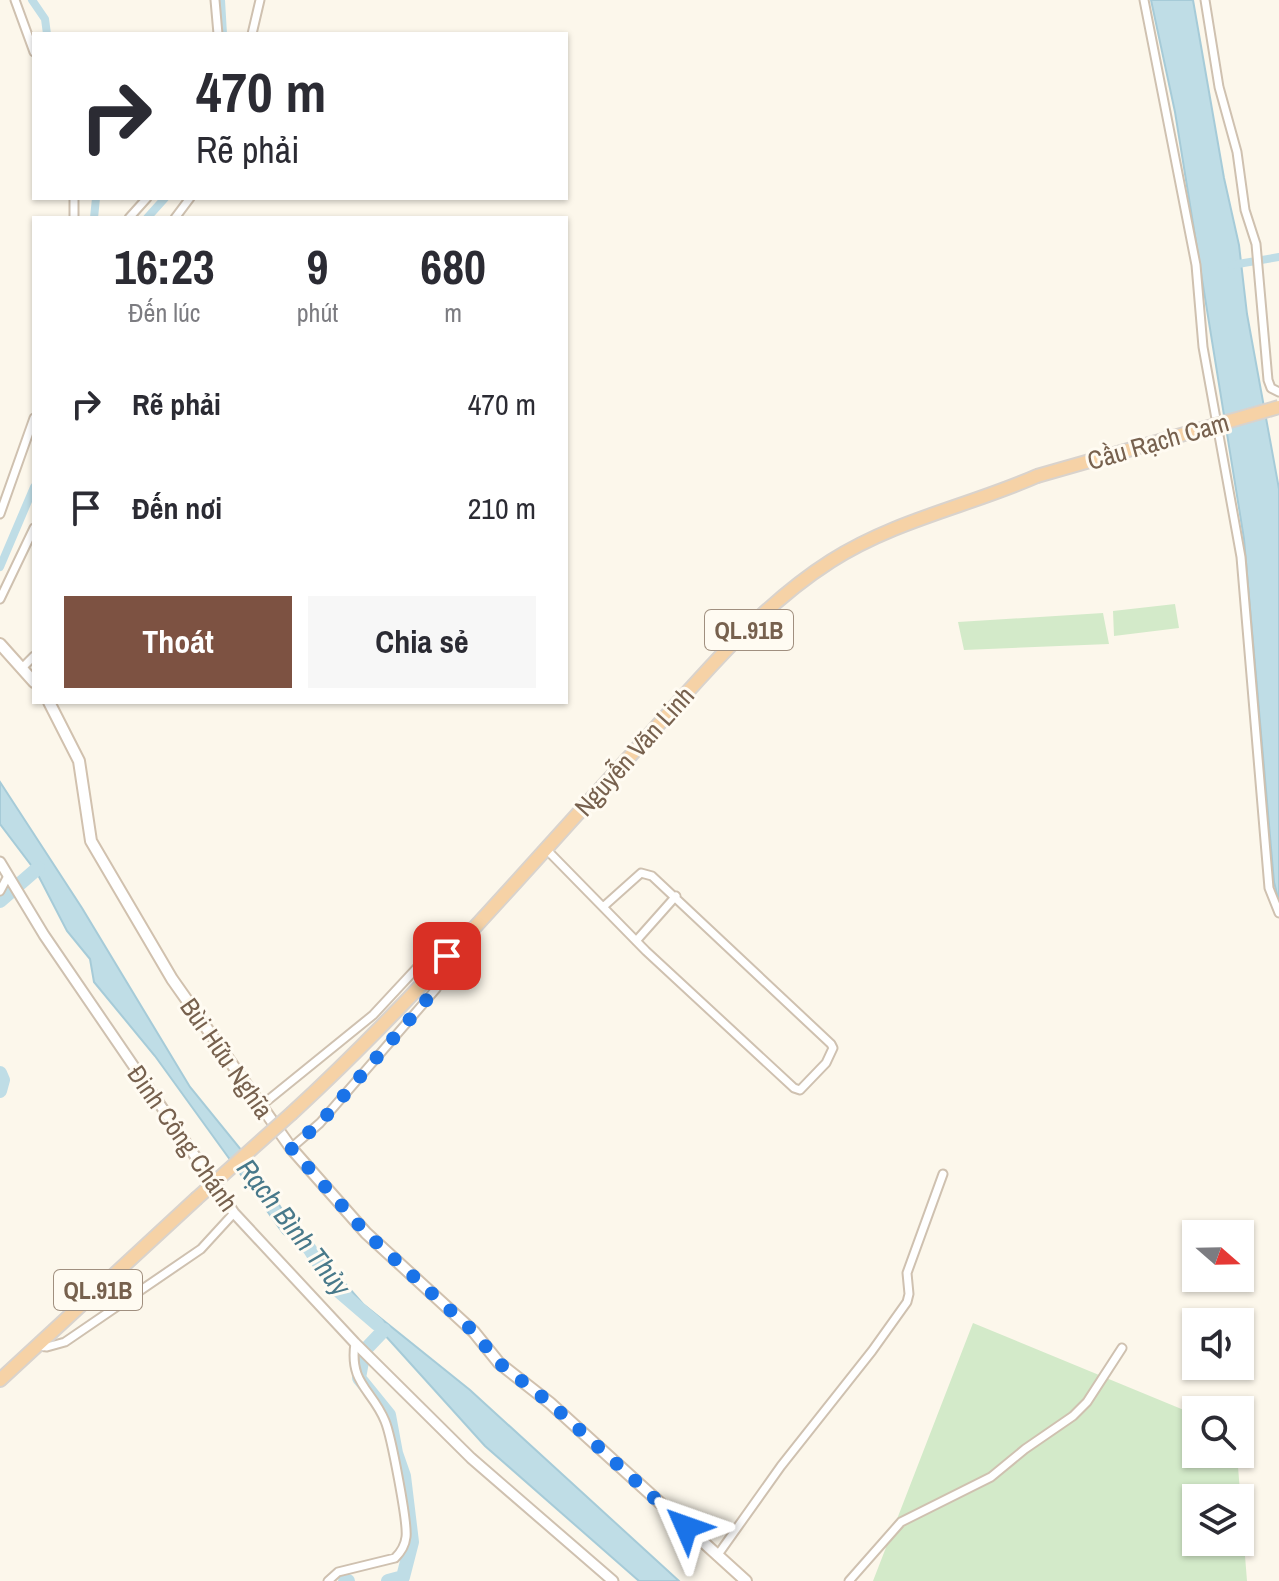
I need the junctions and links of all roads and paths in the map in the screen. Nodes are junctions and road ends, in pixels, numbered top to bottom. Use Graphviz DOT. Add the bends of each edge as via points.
graph roads {
  1 [pos="15,0"];
  2 [pos="215,0"];
  3 [pos="260,0"];
  4 [pos="1144,0"];
  5 [pos="1205,0"];
  6 [pos="218,32"];
  7 [pos="252,32"];
  8 [pos="32,48"];
  9 [pos="145,200"];
  10 [pos="131,216"];
  11 [pos="1279,392"];
  12 [pos="1279,407"];
  13 [pos="32,424"];
  14 [pos="1037,476"];
  15 [pos="0,514"];
  16 [pos="32,532"];
  17 [pos="0,599"];
  18 [pos="0,644"];
  19 [pos="32,658"];
  20 [pos="23,667"];
  21 [pos="32,679"];
  22 [pos="50,704"];
  23 [pos="546,848"];
  24 [pos="0,862"];
  25 [pos="9,877"];
  26 [pos="0,891"];
  27 [pos="676,896"];
  28 [pos="603,907"];
  29 [pos="1279,913"];
  30 [pos="636,941"];
  31 [pos="447,956"];
  32 [pos="262,1105"];
  33 [pos="291,1148"];
  34 [pos="943,1174"];
  35 [pos="234,1213"];
  36 [pos="37,1346"];
  37 [pos="358,1346"];
  38 [pos="1122,1348"];
  39 [pos="0,1380"];
  40 [pos="717,1556"];
  41 [pos="328,1581"];
  42 [pos="613,1581"];
  43 [pos="746,1581"];
  44 [pos="849,1581"];
  1 -- 8 [label="street"];
  2 -- 6 [label="street"];
  3 -- 7 [label="street"];
  4 -- 29 [label="street" via="1196,265 1203,347 1241,557 1269,888"];
  5 -- 11 [label="street" via="1219,87 1256,244 1266,370 1269,385"];
  9 -- 10 [label="street"];
  12 -- 14 [label="highway, Cầu Rạch Cam / QL.91B, bridge"];
  13 -- 15 [label="street"];
  14 -- 23 [label="highway, Nguyễn Văn Linh / QL.91B" via="896,527 820,569 774,605 706,673"];
  16 -- 17 [label="street"];
  18 -- 20 [label="main road"];
  19 -- 20 [label="street"];
  20 -- 21 [label="main road"];
  22 -- 32 [label="main road, Bùi Hữu Nghĩa" via="79,761 91,841 172,979"];
  23 -- 28 [label="street"];
  23 -- 31 [label="highway, Nguyễn Văn Linh / QL.91B"];
  24 -- 25 [label="street, Đinh Công Chánh"];
  25 -- 26 [label="street"];
  25 -- 35 [label="street, Đinh Công Chánh"];
  27 -- 28 [label="street" via="641,873"];
  27 -- 30 [label="street"];
  27 -- 30 [label="street" via="831,1044 826,1063 800,1090 794,1088"];
  28 -- 30 [label="street"];
  31 -- 32 [label="street" via="426,958 373,1015"];
  31 -- 33 [label="street" via="436,989 320,1123"];
  31 -- 36 [label="highway, Nguyễn Văn Linh / QL.91B, bridge" via="292,1113"];
  32 -- 33 [label="main road, Bùi Hữu Nghĩa"];
  33 -- 40 [label="main road, Bùi Hữu Nghĩa" via="366,1233 474,1332 499,1363"];
  34 -- 40 [label="street" via="907,1273 905,1305"];
  35 -- 36 [label="street" via="201,1249 65,1342"];
  35 -- 37 [label="street, Đinh Công Chánh"];
  36 -- 39 [label="highway, QL.91B"];
  37 -- 41 [label="street" via="353,1361 358,1381 388,1430 406,1540 395,1558 338,1572"];
  37 -- 42 [label="street, Đinh Công Chánh" via="471,1458"];
  38 -- 44 [label="street" via="1073,1416 991,1477 901,1522"];
  40 -- 43 [label="main road, Bùi Hữu Nghĩa"];
}
